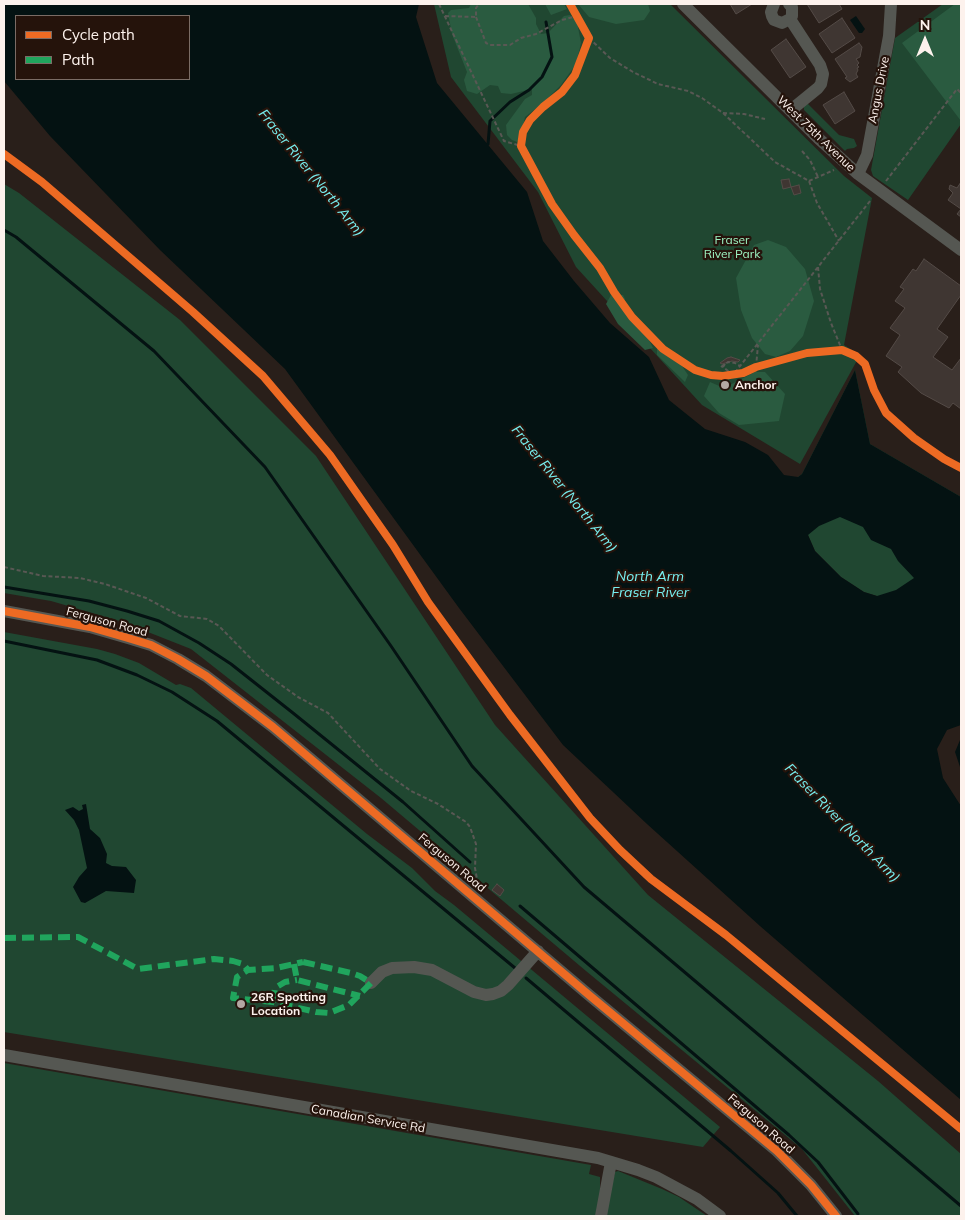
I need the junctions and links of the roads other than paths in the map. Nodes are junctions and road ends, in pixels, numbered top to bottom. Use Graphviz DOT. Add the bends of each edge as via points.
graph roads {
  1 [pos="683,4"];
  2 [pos="774,4"];
  3 [pos="789,4"];
  4 [pos="891,4"];
  5 [pos="790,19"];
  6 [pos="791,110"];
  7 [pos="858,174"];
  8 [pos="961,250"];
  9 [pos="4,611"];
  10 [pos="538,952"];
  11 [pos="371,984"];
  12 [pos="4,1055"];
  13 [pos="611,1162"];
  14 [pos="601,1216"];
  15 [pos="720,1216"];
  16 [pos="836,1216"];
  1 -- 6 [label="street, West 75th Avenue"];
  2 -- 5 [label="street" via="771,12 774,20 782,23"];
  3 -- 5 [label="street" via="793,12"];
  4 -- 7 [label="street, Angus Drive" via="889,36 867,155"];
  5 -- 6 [label="street" via="823,74 818,88"];
  6 -- 7 [label="street, West 75th Avenue"];
  7 -- 8 [label="street, West 75th Avenue"];
  9 -- 10 [label="street, Ferguson Road" via="90,626 151,645 206,676 273,726"];
  10 -- 11 [label="street" via="508,985 493,994 474,992 432,970 414,966 382,972"];
  10 -- 16 [label="street, Ferguson Road" via="777,1151"];
  12 -- 13 [label="street, Canadian Service Rd"];
  13 -- 14 [label="street"];
  13 -- 15 [label="street, Canadian Service Rd" via="670,1184"];
}
